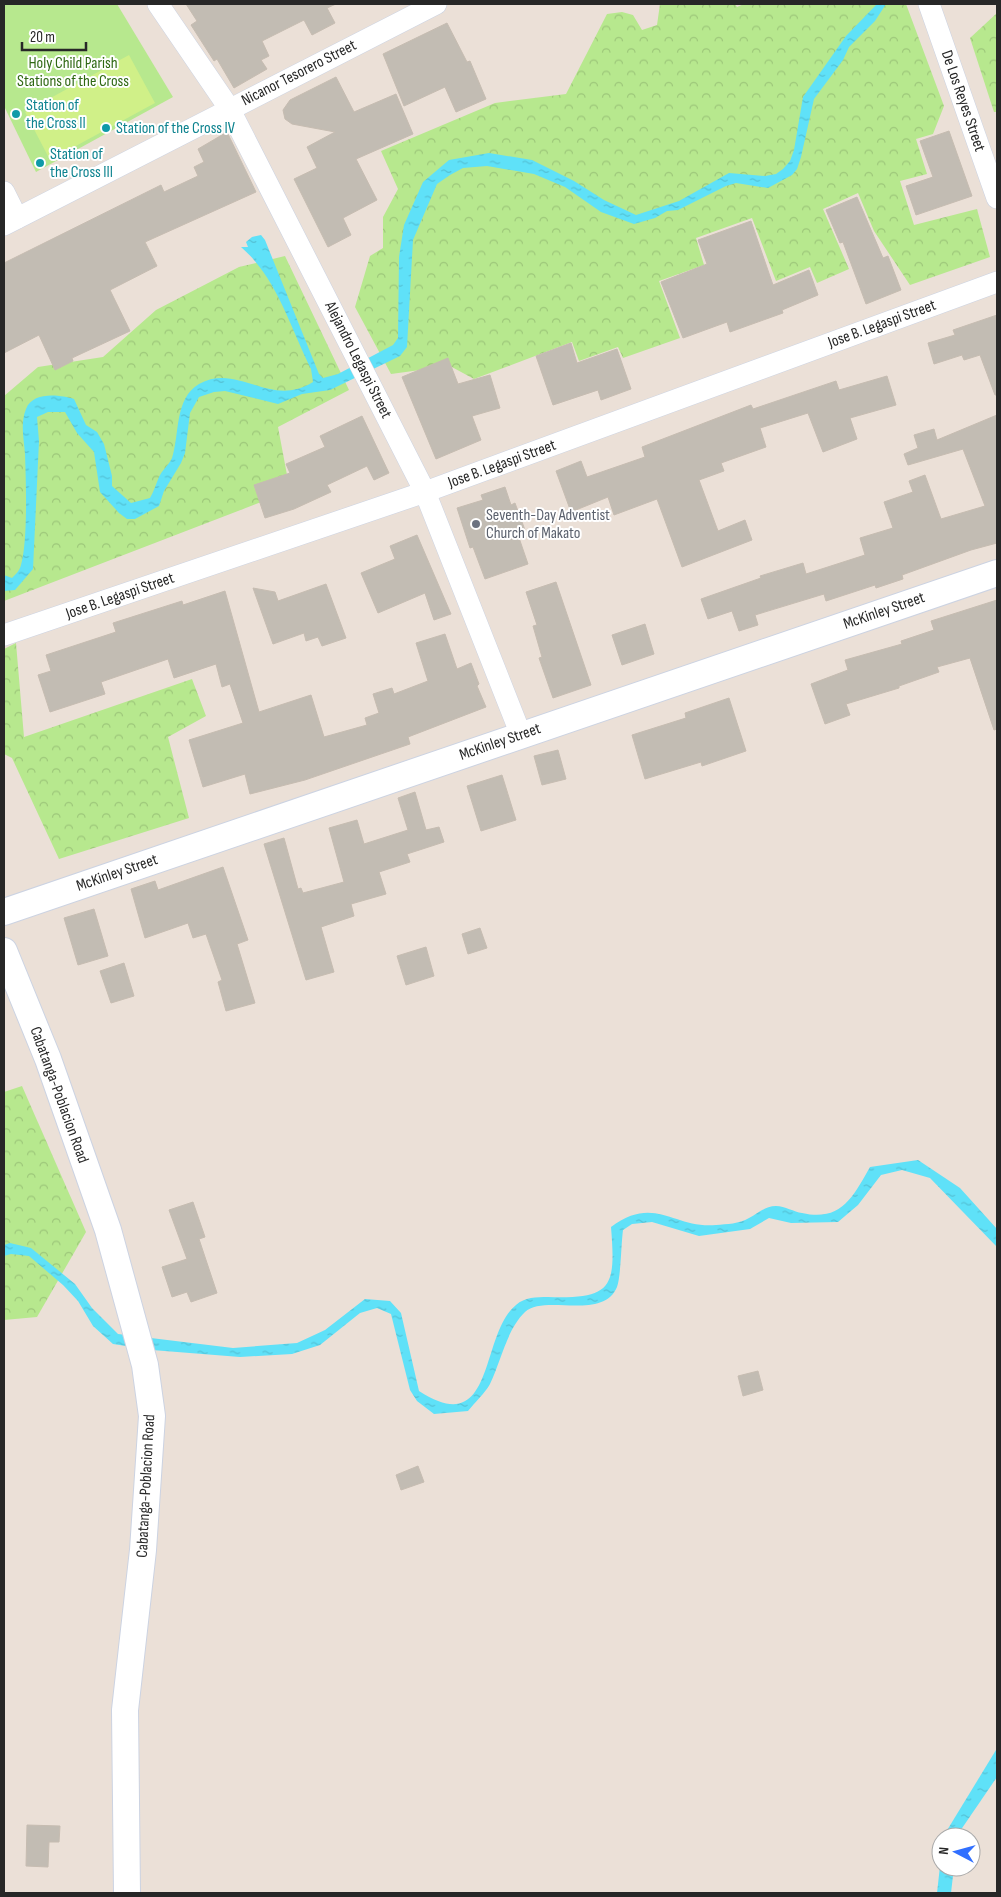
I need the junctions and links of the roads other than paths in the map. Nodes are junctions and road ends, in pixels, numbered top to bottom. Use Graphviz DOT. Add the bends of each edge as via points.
graph roads {
  1 [pos="158,4"];
  2 [pos="436,4"];
  3 [pos="929,4"];
  4 [pos="229,108"];
  5 [pos="4,192"];
  6 [pos="997,198"];
  7 [pos="10,222"];
  8 [pos="997,282"];
  9 [pos="425,492"];
  10 [pos="997,573"];
  11 [pos="4,636"];
  12 [pos="521,735"];
  13 [pos="4,912"];
  14 [pos="4,951"];
  15 [pos="127,1893"];
  1 -- 4 [label="street, Alejandro Legaspi Street"];
  2 -- 4 [label="street, Nicanor Tesorero Street"];
  3 -- 6 [label="street, De Los Reyes Street"];
  4 -- 7 [label="street, Nicanor Tesorero Street"];
  4 -- 9 [label="street, Alejandro Legaspi Street"];
  5 -- 7 [label="street"];
  8 -- 9 [label="street, Jose B. Legaspi Street"];
  9 -- 11 [label="street, Jose B. Legaspi Street"];
  9 -- 12 [label="street, Alejandro Legaspi Street"];
  10 -- 12 [label="street, McKinley Street"];
  12 -- 13 [label="street, McKinley Street"];
  14 -- 15 [label="street, Cabatanga-Poblacion Road" via="48,1059 108,1230 144,1365 152,1416 143,1550 125,1710"];
}
